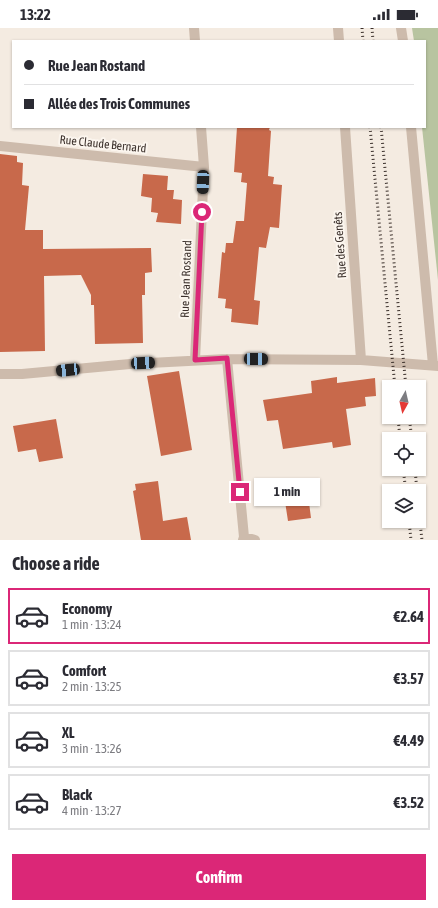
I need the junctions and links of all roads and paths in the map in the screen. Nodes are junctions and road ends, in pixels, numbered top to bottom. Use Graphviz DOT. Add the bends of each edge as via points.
graph roads {
  1 [pos="194,28"];
  2 [pos="338,28"];
  3 [pos="402,28"];
  4 [pos="195,40"];
  5 [pos="339,40"];
  6 [pos="403,40"];
  7 [pos="201,128"];
  8 [pos="345,128"];
  9 [pos="411,128"];
  10 [pos="0,146"];
  11 [pos="204,167"];
  12 [pos="227,358"];
  13 [pos="195,360"];
  14 [pos="361,360"];
  15 [pos="436,365"];
  16 [pos="0,374"];
  17 [pos="244,538"];
  18 [pos="255,540"];
  1 -- 4 [label="street"];
  2 -- 5 [label="street"];
  3 -- 6 [label="street"];
  7 -- 11 [label="street, Rue Jean Rostand"];
  8 -- 14 [label="street, Rue des Genêts"];
  9 -- 15 [label="street"];
  10 -- 11 [label="street, Rue Claude Bernard"];
  11 -- 13 [label="street, Rue Jean Rostand"];
  12 -- 13 [label="street"];
  12 -- 14 [label="street"];
  12 -- 17 [label="street"];
  13 -- 16 [label="street"];
  14 -- 15 [label="street"];
  17 -- 18 [label="street"];
}
